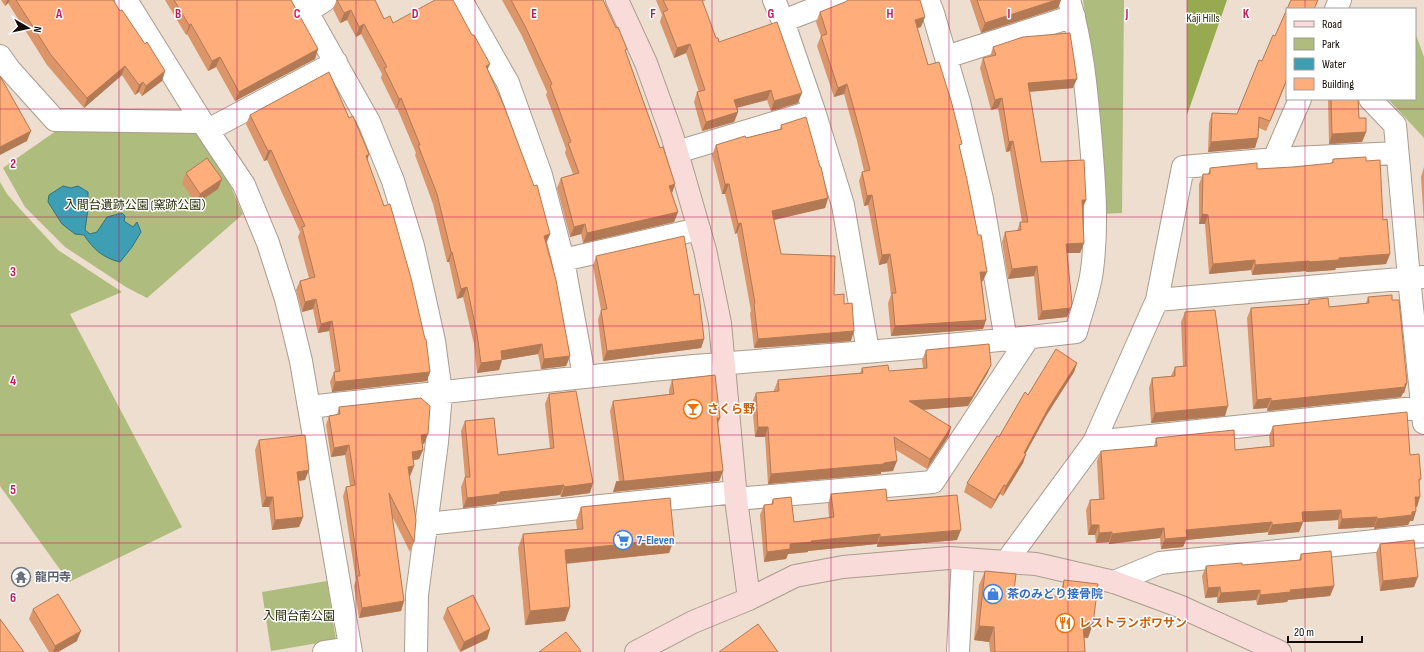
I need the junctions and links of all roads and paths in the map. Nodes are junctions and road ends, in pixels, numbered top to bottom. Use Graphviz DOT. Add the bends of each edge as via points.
graph roads {
  1 [pos="126,0"];
  2 [pos="325,0"];
  3 [pos="461,0"];
  4 [pos="617,0"];
  5 [pos="774,0"];
  6 [pos="837,0"];
  7 [pos="928,0"];
  8 [pos="302,6"];
  9 [pos="1072,8"];
  10 [pos="783,21"];
  11 [pos="0,56"];
  12 [pos="946,57"];
  13 [pos="336,62"];
  14 [pos="1300,100"];
  15 [pos="1371,100"];
  16 [pos="814,111"];
  17 [pos="205,126"];
  18 [pos="677,152"];
  19 [pos="1397,152"];
  20 [pos="1274,159"];
  21 [pos="699,229"];
  22 [pos="563,260"];
  23 [pos="1416,278"];
  24 [pos="1157,300"];
  25 [pos="1029,337"];
  26 [pos="1006,340"];
  27 [pos="868,351"];
  28 [pos="724,364"];
  29 [pos="584,376"];
  30 [pos="441,393"];
  31 [pos="309,406"];
  32 [pos="1423,412"];
  33 [pos="1094,442"];
  34 [pos="736,495"];
  35 [pos="426,524"];
  36 [pos="1424,536"];
  37 [pos="963,559"];
  38 [pos="1006,562"];
  39 [pos="1114,582"];
  40 [pos="749,599"];
  41 [pos="351,650"];
  42 [pos="324,652"];
  43 [pos="416,652"];
  44 [pos="636,652"];
  45 [pos="958,652"];
  46 [pos="1280,652"];
  1 -- 17 [label="street"];
  2 -- 8 [label="street"];
  3 -- 22 [label="street" via="508,83 541,175"];
  4 -- 18 [label="street" via="646,63"];
  5 -- 10 [label="street"];
  6 -- 10 [label="street"];
  7 -- 12 [label="street"];
  8 -- 13 [label="street"];
  9 -- 12 [label="street"];
  9 -- 25 [label="street" via="1083,60 1095,187 1092,272 1076,332"];
  10 -- 16 [label="street"];
  11 -- 17 [label="street" via="55,120"];
  12 -- 26 [label="street" via="982,199"];
  13 -- 17 [label="street"];
  13 -- 30 [label="street" via="369,122 393,181 412,246 434,341"];
  14 -- 20 [label="street"];
  15 -- 19 [label="street" via="1395,125"];
  16 -- 18 [label="street"];
  16 -- 27 [label="street" via="843,205"];
  17 -- 31 [label="street" via="244,185 268,243 286,298 300,354"];
  18 -- 21 [label="street"];
  19 -- 20 [label="street"];
  19 -- 23 [label="street"];
  20 -- 24 [label="street" via="1183,167"];
  21 -- 22 [label="street"];
  21 -- 28 [label="street" via="720,324"];
  22 -- 29 [label="street"];
  23 -- 24 [label="street"];
  23 -- 32 [label="street"];
  24 -- 33 [label="street"];
  25 -- 26 [label="street"];
  25 -- 34 [label="street" via="933,482"];
  26 -- 27 [label="street"];
  27 -- 28 [label="street"];
  28 -- 29 [label="street"];
  28 -- 34 [label="street"];
  29 -- 30 [label="street"];
  30 -- 31 [label="street"];
  30 -- 35 [label="street"];
  31 -- 41 [label="street"];
  32 -- 33 [label="street"];
  33 -- 38 [label="street"];
  34 -- 35 [label="street"];
  34 -- 40 [label="street"];
  35 -- 43 [label="street" via="417,594"];
  36 -- 39 [label="street" via="1160,563"];
  37 -- 38 [label="street"];
  37 -- 40 [label="street" via="843,567 795,576"];
  37 -- 45 [label="street"];
  38 -- 39 [label="street" via="1036,564"];
  39 -- 46 [label="street" via="1179,606"];
  40 -- 44 [label="street" via="693,622"];
  41 -- 42 [label="street"];
}
